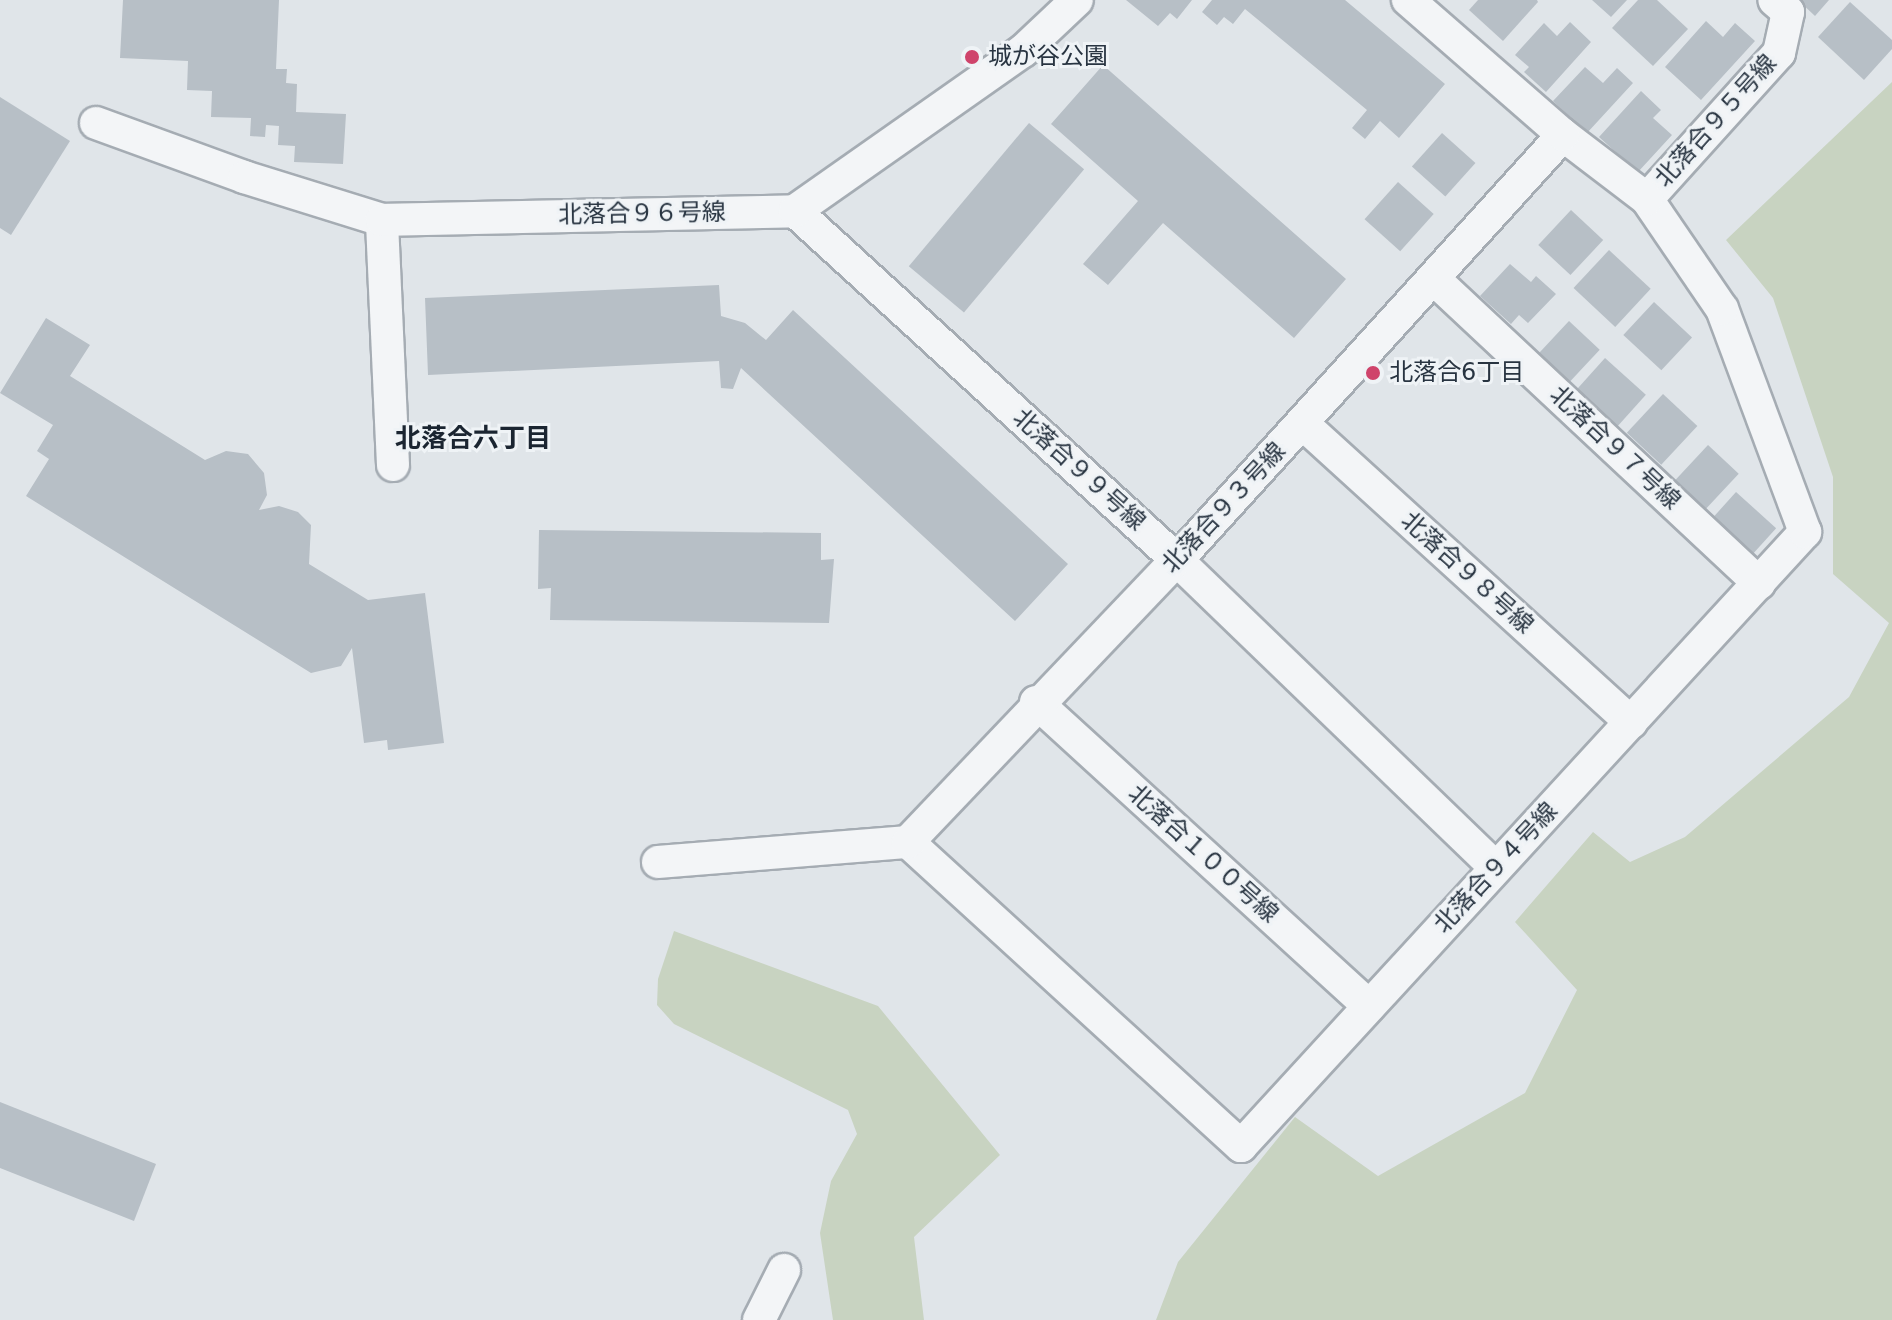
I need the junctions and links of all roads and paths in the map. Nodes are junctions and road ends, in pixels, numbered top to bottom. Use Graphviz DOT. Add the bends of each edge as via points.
graph roads {
  1 [pos="1077,0"];
  2 [pos="1408,0"];
  3 [pos="1774,0"];
  4 [pos="96,123"];
  5 [pos="1563,135"];
  6 [pos="1647,199"];
  7 [pos="795,211"];
  8 [pos="382,220"];
  9 [pos="1435,280"];
  10 [pos="1302,423"];
  11 [pos="393,465"];
  12 [pos="1177,560"];
  13 [pos="1759,583"];
  14 [pos="1036,702"];
  15 [pos="1631,722"];
  16 [pos="908,842"];
  17 [pos="658,862"];
  18 [pos="1496,868"];
  19 [pos="1369,1006"];
  20 [pos="784,1270"];
  21 [pos="759,1320"];
  1 -- 7 [label="street" via="1023,51"];
  2 -- 5 [label="street"];
  3 -- 6 [label="street, 北落合９５号線" via="1788,12 1779,53"];
  4 -- 8 [label="street, 北落合９６号線"];
  5 -- 6 [label="street"];
  5 -- 9 [label="street, 北落合９３号線"];
  6 -- 13 [label="street, 北落合９４号線" via="1722,309 1805,532"];
  7 -- 8 [label="street, 北落合９６号線"];
  7 -- 12 [label="street, 北落合９９号線"];
  8 -- 11 [label="street"];
  9 -- 10 [label="street, 北落合９３号線"];
  9 -- 13 [label="street, 北落合９７号線"];
  10 -- 12 [label="street, 北落合９３号線"];
  10 -- 15 [label="street, 北落合９８号線"];
  12 -- 14 [label="street, 北落合９３号線"];
  12 -- 18 [label="street, 北落合９９号線"];
  13 -- 15 [label="street, 北落合９４号線"];
  14 -- 16 [label="street, 北落合９３号線"];
  14 -- 19 [label="street, 北落合１００号線"];
  15 -- 18 [label="street, 北落合９４号線"];
  16 -- 17 [label="street"];
  16 -- 19 [label="street, 北落合９４号線" via="1241,1146"];
  18 -- 19 [label="street, 北落合９４号線"];
  20 -- 21 [label="street"];
}
